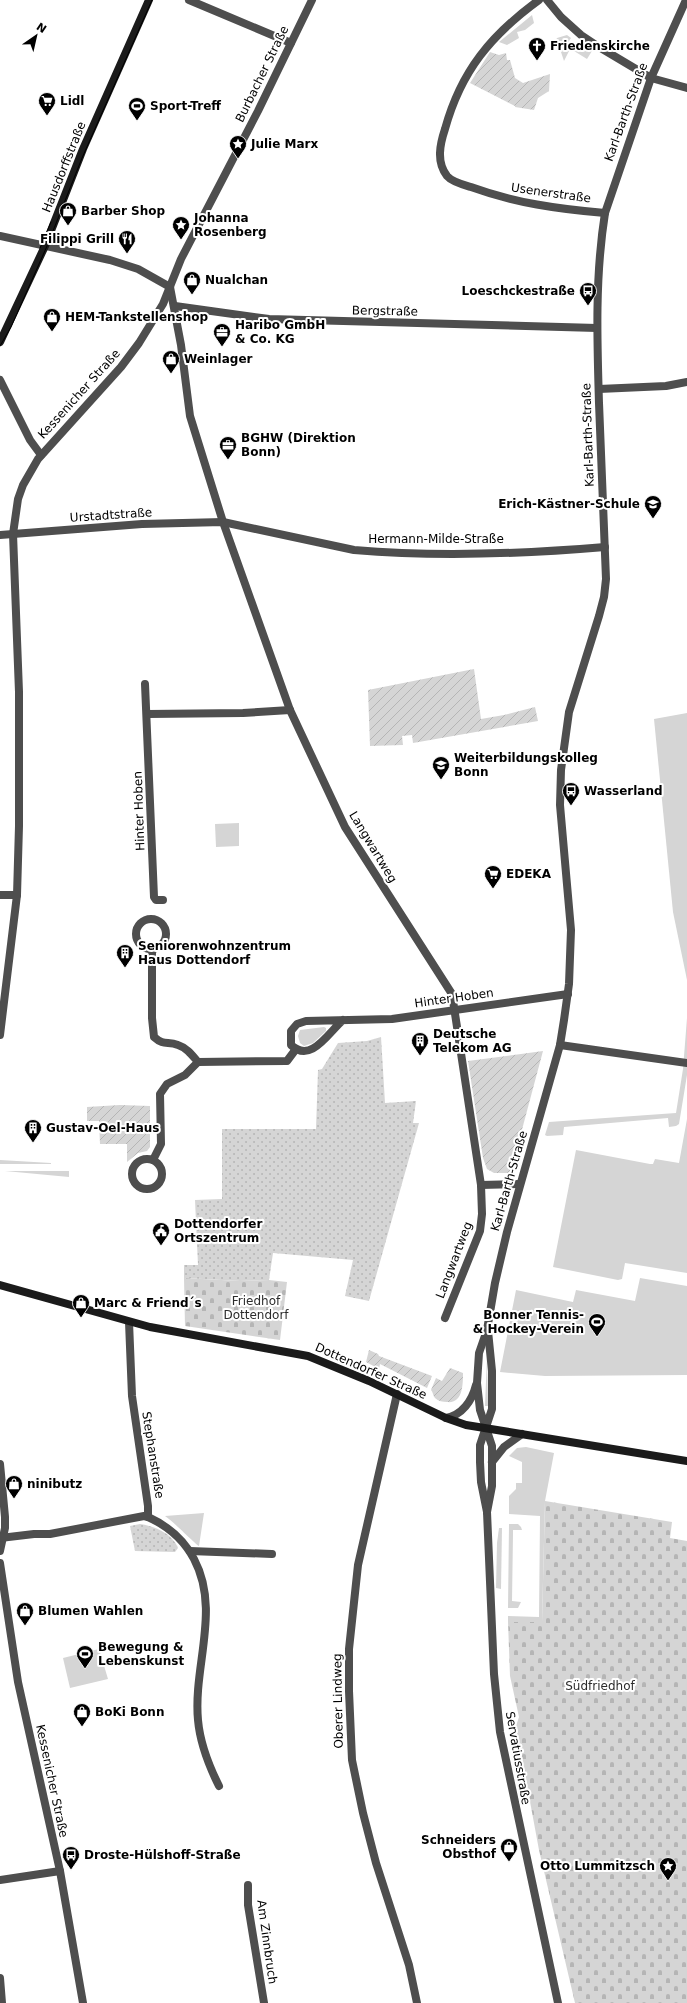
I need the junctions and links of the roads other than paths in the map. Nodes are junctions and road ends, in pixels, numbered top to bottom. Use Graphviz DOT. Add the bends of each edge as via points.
graph roads {
  1 [pos="149,0"];
  2 [pos="189,0"];
  3 [pos="312,0"];
  4 [pos="539,0"];
  5 [pos="547,0"];
  6 [pos="686,0"];
  7 [pos="291,43"];
  8 [pos="650,78"];
  9 [pos="687,88"];
  10 [pos="605,213"];
  11 [pos="0,236"];
  12 [pos="45,246"];
  13 [pos="170,287"];
  14 [pos="175,306"];
  15 [pos="597,328"];
  16 [pos="0,342"];
  17 [pos="0,380"];
  18 [pos="687,382"];
  19 [pos="599,389"];
  20 [pos="41,455"];
  21 [pos="223,522"];
  22 [pos="13,534"];
  23 [pos="0,535"];
  24 [pos="605,547"];
  25 [pos="145,684"];
  26 [pos="290,710"];
  27 [pos="148,714"];
  28 [pos="0,895"];
  29 [pos="17,895"];
  30 [pos="163,900"];
  31 [pos="152,949"];
  32 [pos="568,994"];
  33 [pos="455,1011"];
  34 [pos="343,1020"];
  35 [pos="0,1035"];
  36 [pos="560,1045"];
  37 [pos="296,1049"];
  38 [pos="198,1062"];
  39 [pos="687,1063"];
  40 [pos="153,1160"];
  41 [pos="520,1184"];
  42 [pos="481,1185"];
  43 [pos="0,1285"];
  44 [pos="445,1318"];
  45 [pos="129,1322"];
  46 [pos="488,1325"];
  47 [pos="477,1383"];
  48 [pos="397,1394"];
  49 [pos="446,1418"];
  50 [pos="486,1428"];
  51 [pos="522,1434"];
  52 [pos="687,1460"];
  53 [pos="492,1462"];
  54 [pos="0,1464"];
  55 [pos="487,1512"];
  56 [pos="148,1517"];
  57 [pos="1,1538"];
  58 [pos="0,1551"];
  59 [pos="190,1551"];
  60 [pos="272,1554"];
  61 [pos="0,1563"];
  62 [pos="219,1786"];
  63 [pos="60,1871"];
  64 [pos="0,1880"];
  65 [pos="248,1885"];
  66 [pos="0,1978"];
  67 [pos="2,2003"];
  68 [pos="83,2003"];
  69 [pos="264,2003"];
  70 [pos="417,2003"];
  71 [pos="558,2003"];
  1 -- 12 [label="main road, Hausdorffstraße" via="80,156"];
  2 -- 7 [label="street"];
  3 -- 7 [label="street, Burbacher Straße"];
  4 -- 10 [label="street, Usenerstraße" via="497,34 464,78 450,109 442,140 442,166 448,176 460,183 502,198 534,205"];
  5 -- 8 [label="street" via="581,35"];
  6 -- 8 [label="street, Karl-Barth-Straße"];
  7 -- 13 [label="street, Burbacher Straße" via="181,259"];
  8 -- 9 [label="street"];
  8 -- 10 [label="street, Karl-Barth-Straße"];
  10 -- 15 [label="street, Karl-Barth-Straße" via="599,252"];
  11 -- 12 [label="street"];
  12 -- 13 [label="street" via="110,260 138,269"];
  12 -- 16 [label="main road, Hausdorffstraße"];
  13 -- 14 [label="street, Langwartweg"];
  13 -- 20 [label="street, Kessenicher Straße" via="155,317 129,356"];
  14 -- 15 [label="street, Bergstraße" via="269,319"];
  14 -- 21 [label="street, Langwartweg" via="190,416"];
  15 -- 19 [label="street, Karl-Barth-Straße"];
  17 -- 20 [label="street, Kessenicher Straße" via="30,440"];
  18 -- 19 [label="street" via="666,386"];
  19 -- 24 [label="street, Karl-Barth-Straße"];
  20 -- 22 [label="street, Kessenicher Straße" via="23,485 15,510"];
  21 -- 22 [label="street, Urstadtstraße" via="142,524"];
  21 -- 24 [label="street, Hermann-Milde-Straße" via="368,551 468,552"];
  21 -- 26 [label="street, Langwartweg"];
  22 -- 23 [label="street, Urstadtstraße"];
  22 -- 29 [label="street, Kessenicher Straße" via="20,752"];
  24 -- 32 [label="street, Karl-Barth-Straße" via="604,597 569,712 561,770 560,805 571,930"];
  25 -- 27 [label="street, Hinter Hoben"];
  26 -- 27 [label="street"];
  26 -- 33 [label="street, Langwartweg" via="345,827 452,994"];
  27 -- 30 [label="street, Hinter Hoben" via="154,897 156,900"];
  28 -- 29 [label="street"];
  29 -- 35 [label="street, Kessenicher Straße"];
  31 -- 38 [label="street" via="154,1036 164,1044 174,1044 183,1048"];
  32 -- 33 [label="street, Hinter Hoben"];
  32 -- 36 [label="street, Karl-Barth-Straße"];
  33 -- 34 [label="street, Hinter Hoben" via="392,1019"];
  33 -- 42 [label="street, Langwartweg"];
  34 -- 37 [label="street" via="313,1050 304,1052"];
  34 -- 37 [label="street, Hinter Hoben" via="306,1021 297,1024 290,1031 291,1045"];
  36 -- 39 [label="street"];
  36 -- 41 [label="street, Karl-Barth-Straße"];
  37 -- 38 [label="street" via="287,1061"];
  38 -- 40 [label="street" via="185,1075 167,1084 160,1094 161,1144"];
  41 -- 42 [label="street"];
  41 -- 46 [label="street, Karl-Barth-Straße" via="495,1283"];
  42 -- 44 [label="street, Langwartweg" via="480,1231"];
  43 -- 45 [label="main road, Dottendorfer Straße"];
  45 -- 48 [label="main road, Dottendorfer Straße" via="308,1356"];
  45 -- 56 [label="street, Stephanstraße" via="132,1396"];
  46 -- 47 [label="street, Karl-Barth-Straße" via="479,1354"];
  46 -- 50 [label="street, Karl-Barth-Straße" via="492,1409"];
  47 -- 49 [label="street" via="472,1396 460,1413"];
  47 -- 50 [label="street, Karl-Barth-Straße" via="480,1410"];
  48 -- 49 [label="main road, Dottendorfer Straße"];
  48 -- 70 [label="street, Oberer Lindweg" via="358,1566 349,1649 349,1691 352,1760 363,1813 376,1863 409,1965"];
  49 -- 50 [label="main road, Dottendorfer Straße"];
  50 -- 51 [label="main road, Dottendorfer Straße"];
  50 -- 53 [label="street, Servatiusstraße" via="492,1446"];
  50 -- 55 [label="street, Servatiusstraße" via="480,1445 480,1462"];
  51 -- 52 [label="main road, Dottendorfer Straße"];
  51 -- 53 [label="street" via="504,1447"];
  53 -- 55 [label="street, Servatiusstraße" via="492,1486"];
  54 -- 57 [label="street" via="5,1517"];
  55 -- 71 [label="street, Servatiusstraße" via="494,1674 500,1732"];
  56 -- 57 [label="street, Stephanstraße" via="50,1534"];
  56 -- 59 [label="street" via="169,1529"];
  57 -- 58 [label="street"];
  59 -- 60 [label="street"];
  59 -- 62 [label="street" via="203,1580 207,1606 198,1692 198,1720 202,1743"];
  61 -- 63 [label="street, Kessenicher Straße" via="18,1682"];
  63 -- 64 [label="street"];
  63 -- 68 [label="street, Kessenicher Straße"];
  65 -- 69 [label="street, Am Zinnbruch" via="248,1905"];
  66 -- 67 [label="street"];
}
